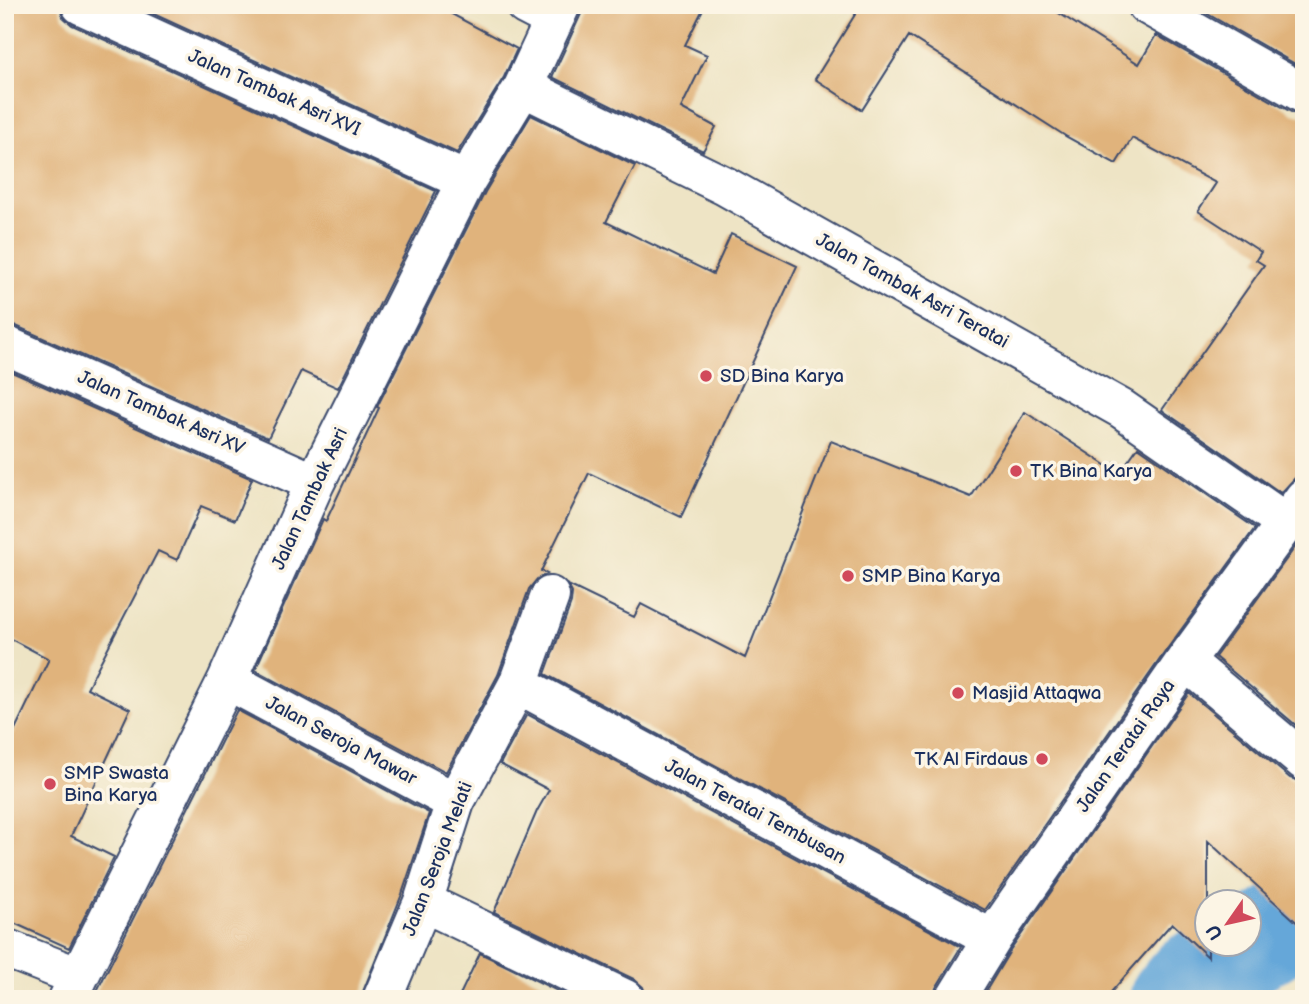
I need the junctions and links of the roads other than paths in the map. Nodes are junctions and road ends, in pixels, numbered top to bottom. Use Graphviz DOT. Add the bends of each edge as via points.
graph roads {
  1 [pos="81,5"];
  2 [pos="1147,5"];
  3 [pos="547,10"];
  4 [pos="523,87"];
  5 [pos="1304,94"];
  6 [pos="467,181"];
  7 [pos="5,345"];
  8 [pos="315,483"];
  9 [pos="1294,510"];
  10 [pos="550,596"];
  11 [pos="1185,661"];
  12 [pos="227,680"];
  13 [pos="518,684"];
  14 [pos="1304,761"];
  15 [pos="455,802"];
  16 [pos="423,902"];
  17 [pos="992,939"];
  18 [pos="5,948"];
  19 [pos="74,988"];
  20 [pos="382,999"];
  21 [pos="625,999"];
  22 [pos="956,999"];
  1 -- 6 [label="street, Jalan Tambak Asri XVI"];
  2 -- 5 [label="street"];
  3 -- 4 [label="street, Jalan Tambak Asri"];
  4 -- 6 [label="street, Jalan Tambak Asri"];
  4 -- 9 [label="street, Jalan Tambak Asri Teratai" via="724,186"];
  6 -- 8 [label="street, Jalan Tambak Asri"];
  7 -- 8 [label="street, Jalan Tambak Asri XV"];
  8 -- 12 [label="street, Jalan Tambak Asri"];
  9 -- 11 [label="street, Jalan Teratai Raya"];
  10 -- 13 [label="street, Jalan Seroja Melati"];
  11 -- 14 [label="street"];
  11 -- 17 [label="street, Jalan Teratai Raya"];
  12 -- 15 [label="street, Jalan Seroja Mawar"];
  12 -- 19 [label="street, Jalan Tambak Asri"];
  13 -- 15 [label="street, Jalan Seroja Melati"];
  13 -- 17 [label="street, Jalan Teratai Tembusan"];
  15 -- 16 [label="street, Jalan Seroja Melati"];
  16 -- 20 [label="street, Jalan Seroja Melati"];
  16 -- 21 [label="street"];
  17 -- 22 [label="street, Jalan Teratai Raya"];
  18 -- 19 [label="street"];
}
